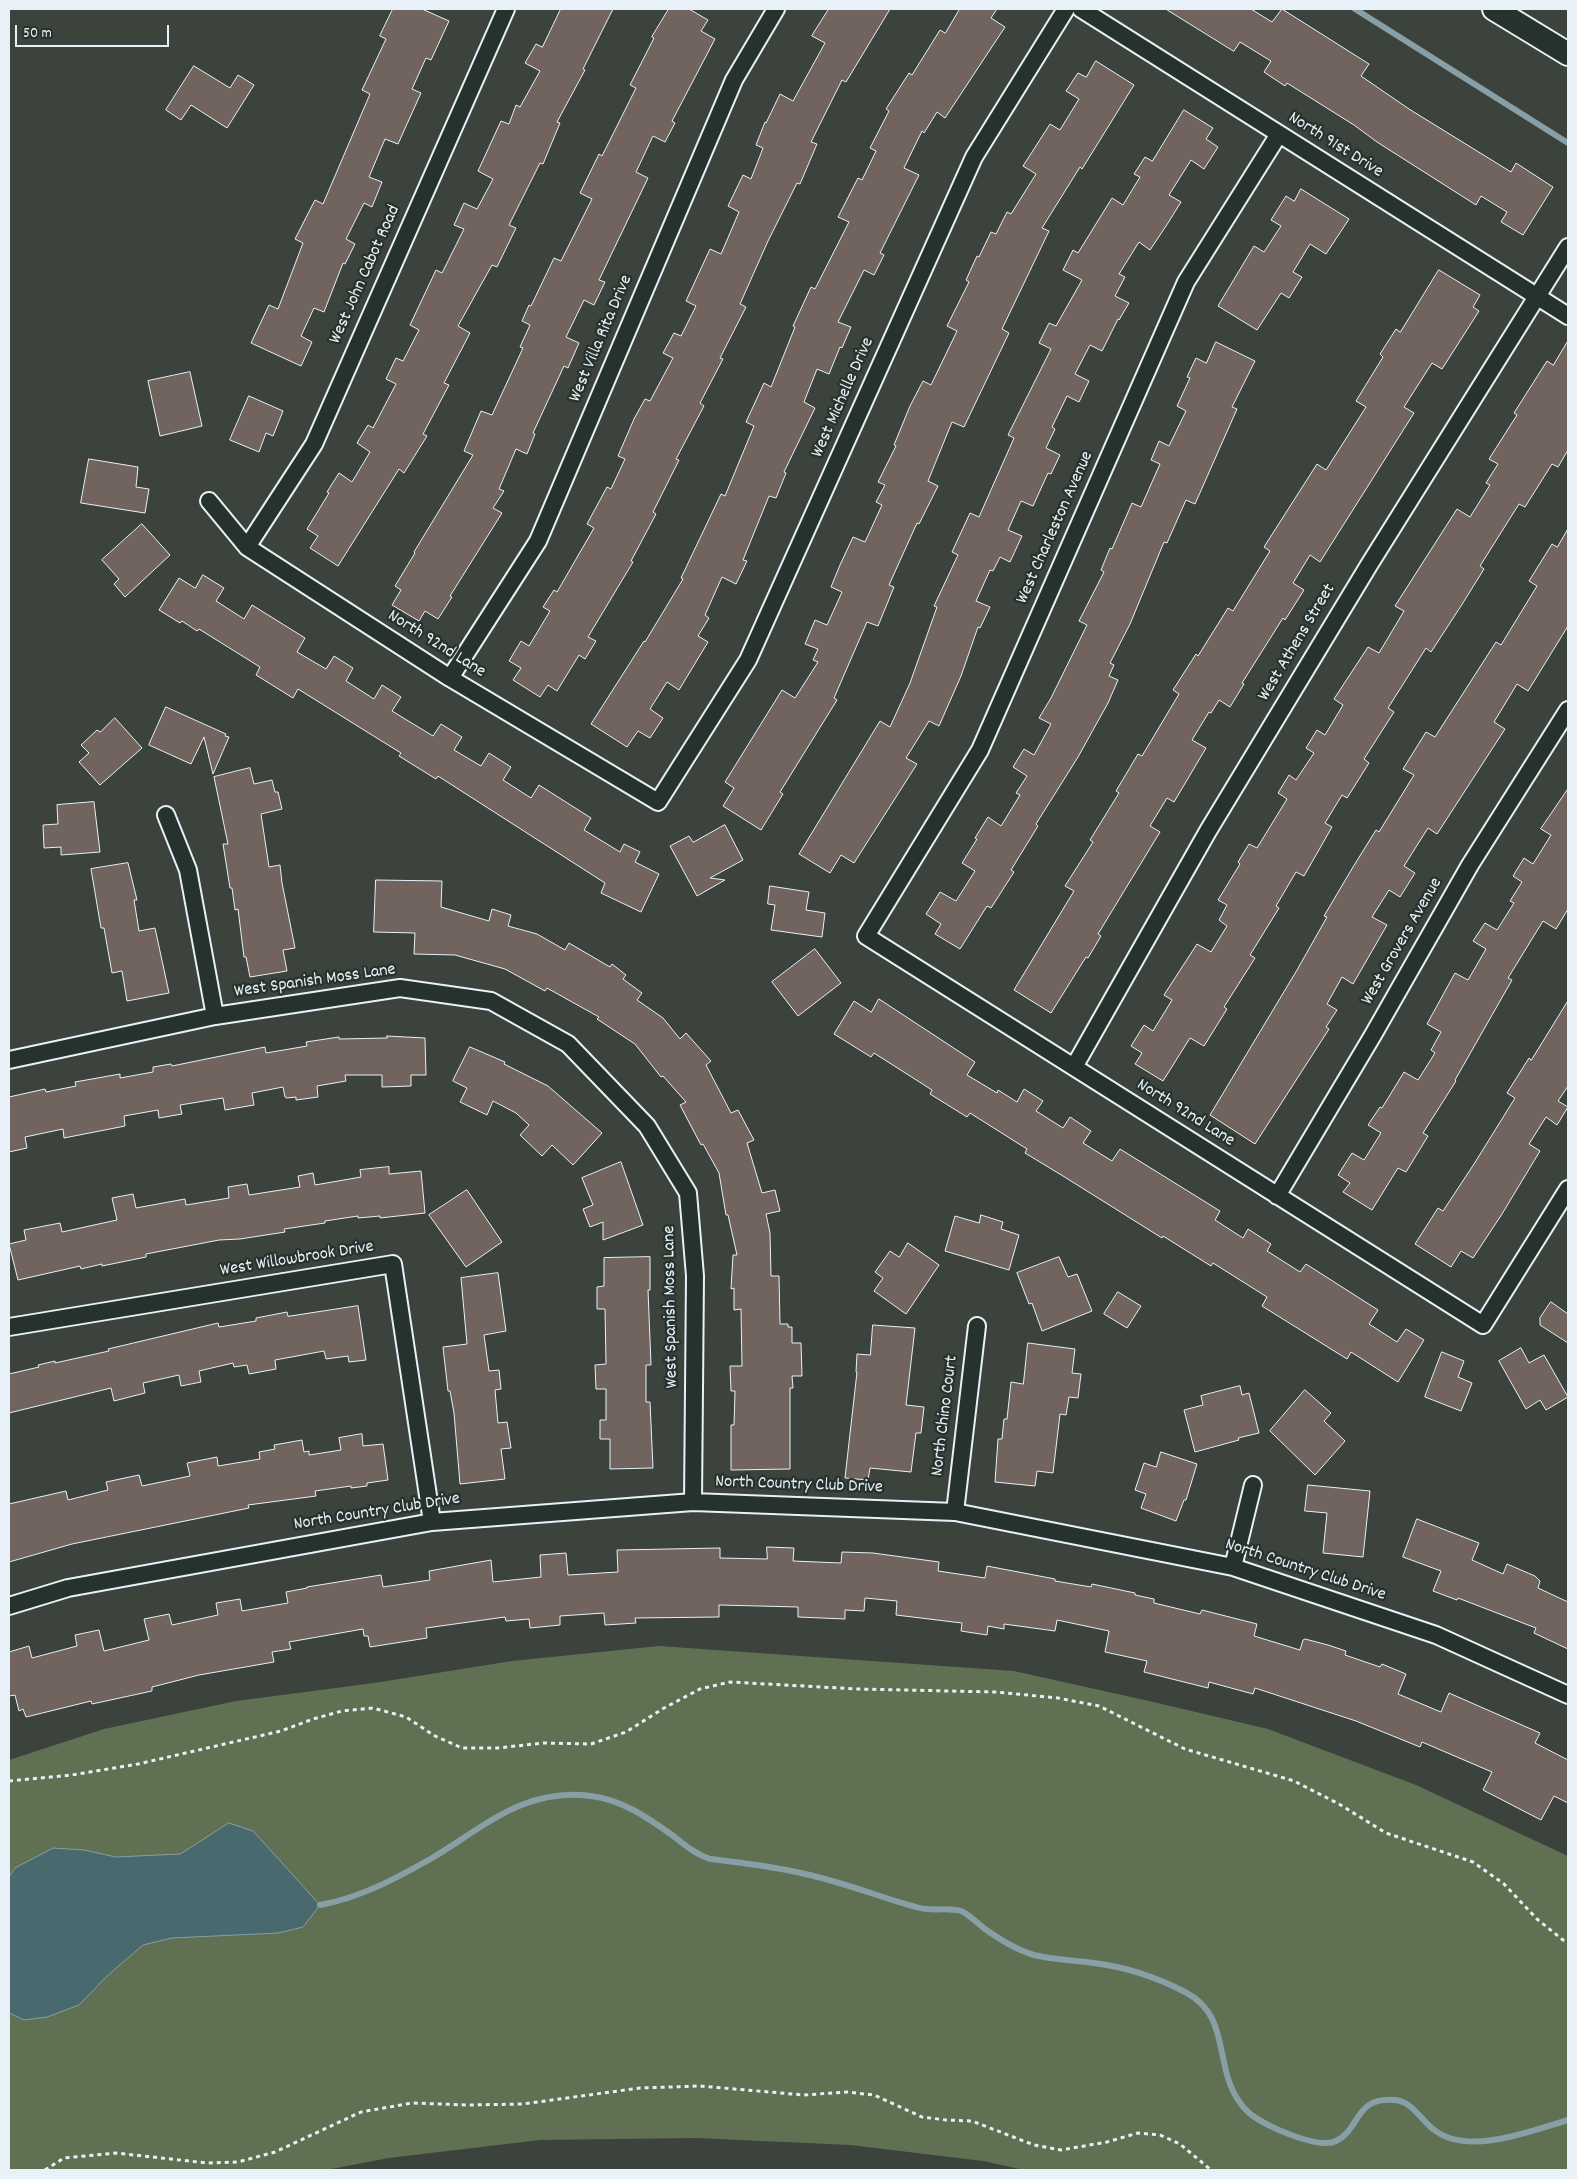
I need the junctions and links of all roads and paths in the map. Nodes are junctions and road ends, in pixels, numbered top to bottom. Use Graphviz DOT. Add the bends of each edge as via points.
graph roads {
  1 [pos="506,9"];
  2 [pos="776,9"];
  3 [pos="1066,9"];
  4 [pos="1081,9"];
  5 [pos="1494,9"];
  6 [pos="1568,54"];
  7 [pos="1278,134"];
  8 [pos="1568,248"];
  9 [pos="1537,297"];
  10 [pos="1568,316"];
  11 [pos="209,501"];
  12 [pos="247,547"];
  13 [pos="450,678"];
  14 [pos="1568,710"];
  15 [pos="658,802"];
  16 [pos="166,814"];
  17 [pos="866,936"];
  18 [pos="215,1016"];
  19 [pos="9,1060"];
  20 [pos="1074,1067"];
  21 [pos="1568,1189"];
  22 [pos="1277,1196"];
  23 [pos="977,1326"];
  24 [pos="9,1328"];
  25 [pos="1253,1485"];
  26 [pos="693,1502"];
  27 [pos="955,1512"];
  28 [pos="432,1522"];
  29 [pos="1234,1567"];
  30 [pos="9,1606"];
  31 [pos="1568,1695"];
  32 [pos="9,1781"];
  33 [pos="1568,1941"];
  34 [pos="45,2170"];
  35 [pos="1211,2170"];
  1 -- 12 [label="street, West John Cabot Road" via="314,444"];
  2 -- 13 [label="street, West Villa Rita Drive" via="734,80 538,541"];
  3 -- 15 [label="street, West Michelle Drive" via="974,157 748,660"];
  4 -- 7 [label="street, North 91st Drive"];
  5 -- 6 [label="main road"];
  7 -- 9 [label="street, North 91st Drive"];
  7 -- 17 [label="street, West Charleston Avenue" via="1186,282 980,750"];
  8 -- 9 [label="street, West Athens Street"];
  9 -- 10 [label="street, North 91st Drive"];
  9 -- 20 [label="street, West Athens Street" via="1208,831"];
  11 -- 12 [label="street, North 92nd Lane"];
  12 -- 13 [label="street, North 92nd Lane"];
  13 -- 15 [label="street, North 92nd Lane"];
  14 -- 22 [label="street, West Grovers Avenue" via="1470,865"];
  16 -- 18 [label="street" via="188,870"];
  17 -- 20 [label="street, North 92nd Lane"];
  18 -- 19 [label="street, West Spanish Moss Lane"];
  18 -- 26 [label="street, West Spanish Moss Lane" via="400,988 491,1001 568,1044 647,1126 688,1193 695,1276"];
  20 -- 22 [label="street, North 92nd Lane"];
  21 -- 22 [label="street, North 92nd Lane" via="1483,1325"];
  23 -- 27 [label="street, North Chino Court"];
  24 -- 28 [label="street, West Willowbrook Drive" via="393,1264"];
  25 -- 29 [label="street"];
  26 -- 27 [label="street, North Country Club Drive"];
  26 -- 28 [label="street, North Country Club Drive"];
  27 -- 29 [label="street, North Country Club Drive"];
  28 -- 30 [label="street, North Country Club Drive" via="68,1588"];
  29 -- 31 [label="street, North Country Club Drive" via="1436,1635"];
  32 -- 33 [label="path" via="138,1764 281,1731 342,1711 372,1708 406,1717 435,1736 462,1748 498,1748 542,1743 591,1744 626,1732 700,1689 730,1682 1023,1694 1098,1706 1185,1749 1294,1781 1386,1833 1473,1862 1504,1884 1537,1919"];
  34 -- 35 [label="path" via="64,2158 96,2154 207,2164 238,2162 276,2152 361,2112 412,2103 523,2104 640,2088 700,2086 804,2095 847,2092 874,2096 922,2117 972,2121 1034,2145 1061,2150 1091,2146 1138,2133 1160,2135 1180,2144"];
}
